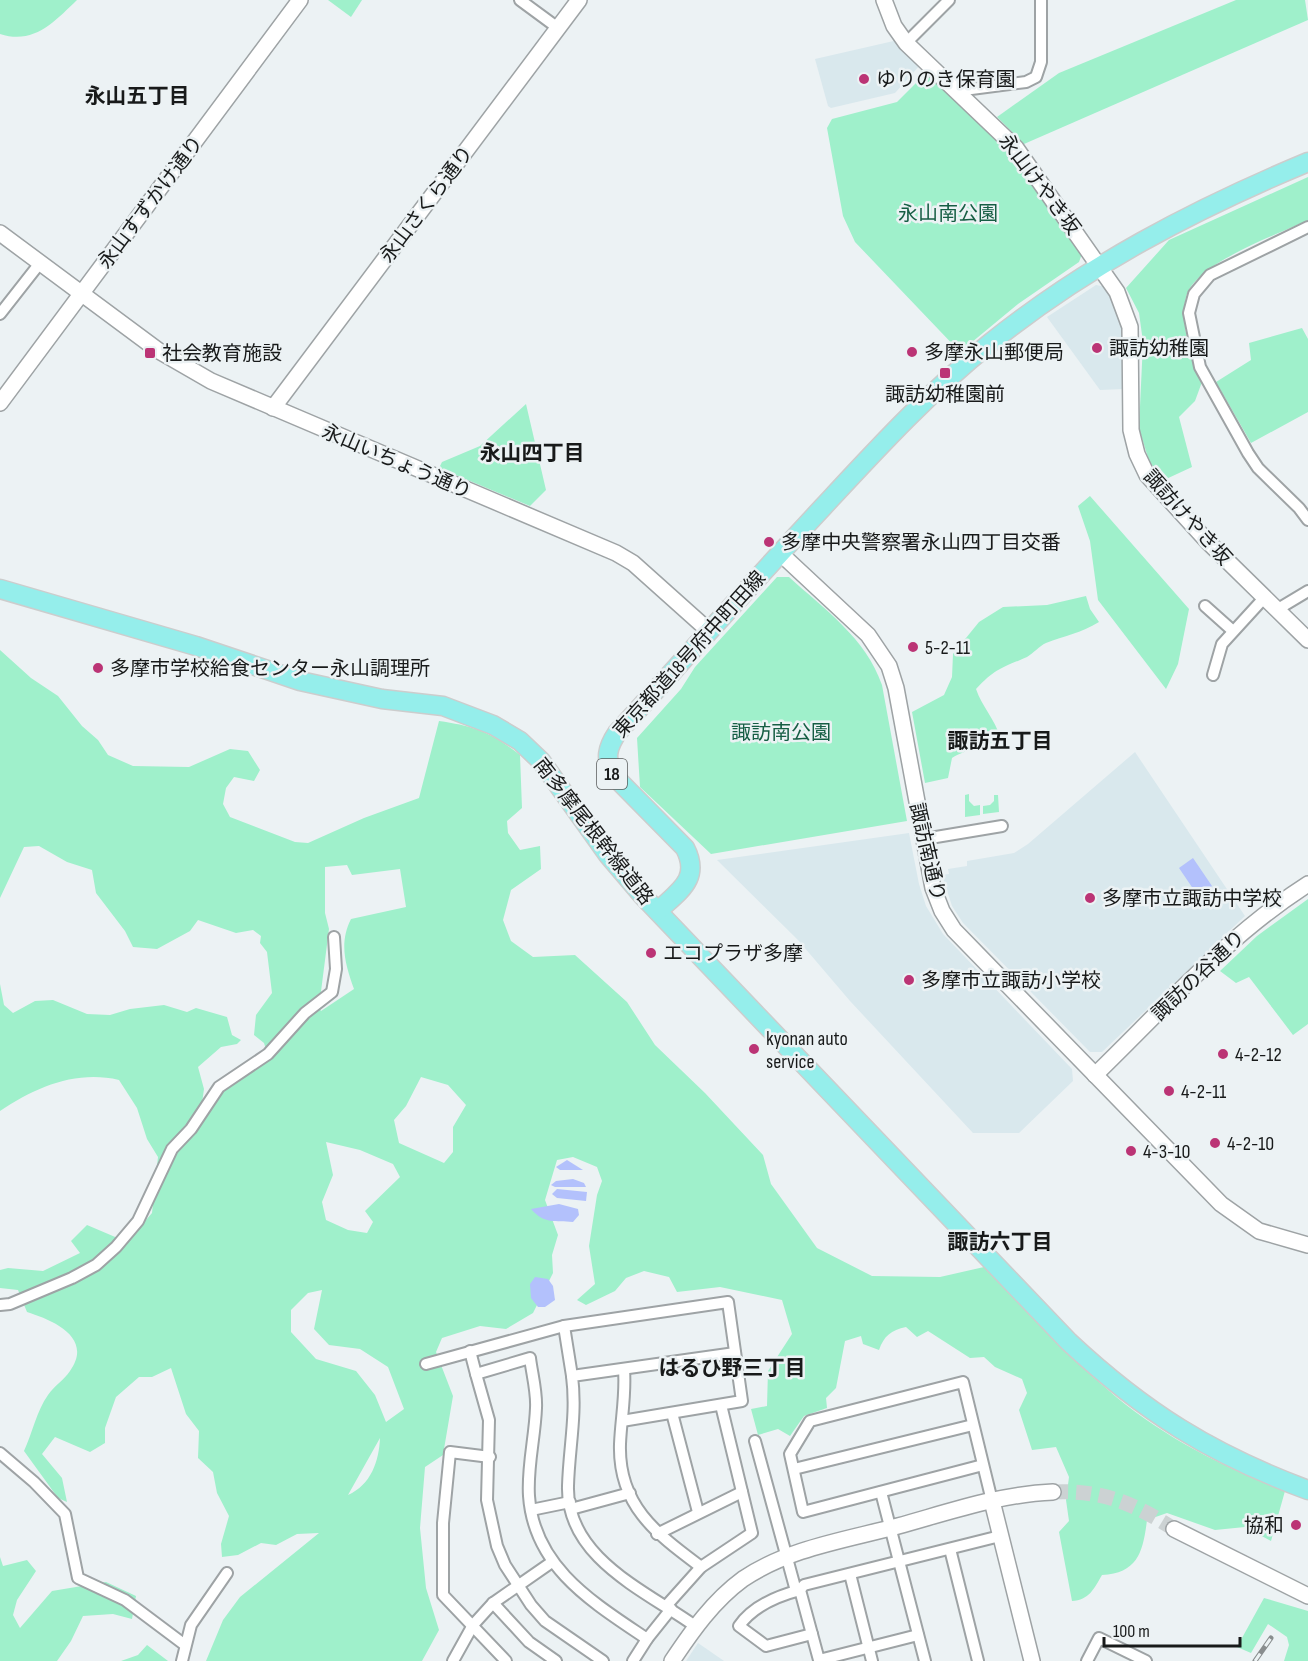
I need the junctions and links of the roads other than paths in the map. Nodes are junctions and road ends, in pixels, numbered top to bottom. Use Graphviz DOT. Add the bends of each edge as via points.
graph roads {
  1 [pos="300,0"];
  2 [pos="520,0"];
  3 [pos="579,0"];
  4 [pos="884,0"];
  5 [pos="950,0"];
  6 [pos="1041,0"];
  7 [pos="558,28"];
  8 [pos="906,43"];
  9 [pos="956,91"];
  10 [pos="1308,162"];
  11 [pos="1308,227"];
  12 [pos="0,233"];
  13 [pos="40,262"];
  14 [pos="1100,265"];
  15 [pos="81,294"];
  16 [pos="1,311"];
  17 [pos="5,385"];
  18 [pos="0,403"];
  19 [pos="273,408"];
  20 [pos="1308,520"];
  21 [pos="780,553"];
  22 [pos="0,589"];
  23 [pos="1308,591"];
  24 [pos="1264,598"];
  25 [pos="1205,606"];
  26 [pos="1278,609"];
  27 [pos="709,631"];
  28 [pos="1233,631"];
  29 [pos="1308,640"];
  30 [pos="1213,675"];
  31 [pos="1002,826"];
  32 [pos="924,839"];
  33 [pos="1308,884"];
  34 [pos="658,911"];
  35 [pos="334,937"];
  36 [pos="1095,1074"];
  37 [pos="1308,1245"];
  38 [pos="5,1305"];
  39 [pos="0,1314"];
  40 [pos="564,1326"];
  41 [pos="470,1351"];
  42 [pos="735,1353"];
  43 [pos="426,1364"];
  44 [pos="624,1370"];
  45 [pos="476,1374"];
  46 [pos="572,1376"];
  47 [pos="722,1405"];
  48 [pos="672,1413"];
  49 [pos="622,1420"];
  50 [pos="973,1425"];
  51 [pos="755,1441"];
  52 [pos="0,1453"];
  53 [pos="490,1457"];
  54 [pos="983,1465"];
  55 [pos="1244,1465"];
  56 [pos="794,1469"];
  57 [pos="1308,1480"];
  58 [pos="1308,1490"];
  59 [pos="742,1492"];
  60 [pos="881,1492"];
  61 [pos="1053,1492"];
  62 [pos="630,1493"];
  63 [pos="992,1501"];
  64 [pos="570,1506"];
  65 [pos="531,1510"];
  66 [pos="698,1512"];
  67 [pos="891,1528"];
  68 [pos="1174,1529"];
  69 [pos="657,1534"];
  70 [pos="1000,1536"];
  71 [pos="950,1549"];
  72 [pos="785,1557"];
  73 [pos="900,1561"];
  74 [pos="552,1562"];
  75 [pos="701,1567"];
  76 [pos="227,1573"];
  77 [pos="850,1574"];
  78 [pos="517,1585"];
  79 [pos="798,1590"];
  80 [pos="1308,1596"];
  81 [pos="493,1603"];
  82 [pos="669,1607"];
  83 [pos="473,1625"];
  84 [pos="695,1626"];
  85 [pos="812,1634"];
  86 [pos="918,1635"];
  87 [pos="647,1639"];
  88 [pos="185,1645"];
  89 [pos="868,1647"];
  90 [pos="182,1661"];
  91 [pos="453,1661"];
  92 [pos="506,1661"];
  93 [pos="556,1661"];
  94 [pos="603,1661"];
  95 [pos="633,1661"];
  96 [pos="672,1661"];
  97 [pos="872,1661"];
  98 [pos="925,1661"];
  99 [pos="978,1661"];
  100 [pos="1032,1661"];
  101 [pos="1087,1661"];
  102 [pos="1146,1661"];
  1 -- 15 [label="street, 永山すずかけ通り"];
  2 -- 7 [label="street"];
  3 -- 7 [label="street, 永山さくら通り"];
  4 -- 8 [label="street, 永山けやき坂"];
  5 -- 8 [label="street"];
  6 -- 9 [label="street" via="1041,62 1036,77 1026,82"];
  7 -- 19 [label="street, 永山さくら通り"];
  8 -- 9 [label="street, 永山けやき坂"];
  9 -- 14 [label="street, 永山けやき坂" via="1016,148"];
  10 -- 14 [label="main road, 東京都道18号府中町田線 / 18" via="1191,213"];
  11 -- 20 [label="street" via="1210,275 1194,294 1190,323 1200,367 1246,449 1258,468"];
  12 -- 13 [label="street, 永山いちょう通り"];
  13 -- 15 [label="street, 永山いちょう通り"];
  13 -- 16 [label="street"];
  14 -- 21 [label="main road, 東京都道18号府中町田線 / 18" via="987,345 924,401"];
  14 -- 24 [label="street, 諏訪けやき坂" via="1128,316 1129,415 1141,465 1191,524"];
  15 -- 17 [label="street, 永山すずかけ通り"];
  15 -- 19 [label="street, 永山いちょう通り" via="191,370"];
  17 -- 18 [label="street, 永山すずかけ通り"];
  19 -- 27 [label="street, 永山いちょう通り" via="616,553 633,563"];
  21 -- 27 [label="main road, 東京都道18号府中町田線 / 18"];
  21 -- 32 [label="street, 諏訪南通り" via="868,634 889,666"];
  22 -- 34 [label="main road, 南多摩尾根幹線道路 / 18" via="300,681 382,699 443,706 493,725 541,761 608,855"];
  23 -- 26 [label="street"];
  24 -- 26 [label="street, 諏訪けやき坂"];
  24 -- 28 [label="street"];
  25 -- 28 [label="street"];
  26 -- 29 [label="street, 諏訪けやき坂"];
  27 -- 34 [label="main road, 東京都道18号府中町田線 / 18" via="617,733 607,753 613,775 685,848 690,858 690,876 685,886"];
  28 -- 30 [label="street" via="1222,644"];
  31 -- 32 [label="street"];
  32 -- 36 [label="street, 諏訪南通り" via="937,900 954,930"];
  33 -- 36 [label="street, 諏訪の谷通り" via="1239,935"];
  34 -- 55 [label="main road, 南多摩尾根幹線道路 / 18" via="1069,1342 1148,1409"];
  35 -- 38 [label="street" via="336,969 332,992 305,1013 268,1054 219,1087 191,1129 172,1149 149,1201 127,1236 96,1265"];
  36 -- 37 [label="street, 諏訪南通り" via="1233,1215 1269,1235"];
  38 -- 39 [label="street"];
  40 -- 41 [label="street"];
  40 -- 42 [label="street" via="728,1302"];
  40 -- 46 [label="street"];
  41 -- 43 [label="street"];
  41 -- 45 [label="street"];
  42 -- 44 [label="street"];
  42 -- 47 [label="street" via="742,1401"];
  44 -- 46 [label="street"];
  44 -- 49 [label="street"];
  45 -- 53 [label="street" via="489,1420"];
  45 -- 65 [label="street" via="530,1358 536,1405 529,1484"];
  46 -- 64 [label="street" via="575,1414"];
  47 -- 48 [label="street"];
  47 -- 59 [label="street"];
  48 -- 49 [label="street"];
  48 -- 66 [label="street"];
  49 -- 62 [label="street" via="622,1472"];
  50 -- 54 [label="street"];
  50 -- 56 [label="street"];
  50 -- 56 [label="street" via="963,1382 884,1401 810,1421 789,1454"];
  51 -- 72 [label="street"];
  52 -- 88 [label="street" via="65,1514 78,1578 125,1600"];
  53 -- 78 [label="street" via="490,1521 497,1546"];
  53 -- 83 [label="street" via="450,1452 442,1523 443,1595"];
  54 -- 60 [label="street"];
  54 -- 63 [label="street"];
  55 -- 57 [label="main road, 南多摩尾根幹線道路 / 18"];
  55 -- 58 [label="main road, 南多摩尾根幹線道路 / 18"];
  56 -- 60 [label="street" via="803,1512"];
  59 -- 66 [label="street"];
  59 -- 75 [label="street" via="752,1533"];
  60 -- 67 [label="street"];
  61 -- 63 [label="street"];
  62 -- 64 [label="street"];
  62 -- 69 [label="street"];
  63 -- 67 [label="street"];
  63 -- 70 [label="street"];
  64 -- 65 [label="street"];
  64 -- 82 [label="street" via="593,1553 610,1569"];
  65 -- 74 [label="street"];
  66 -- 69 [label="street"];
  67 -- 72 [label="street"];
  67 -- 73 [label="street"];
  68 -- 80 [label="street"];
  69 -- 75 [label="street"];
  70 -- 71 [label="street"];
  70 -- 100 [label="street"];
  71 -- 73 [label="street"];
  71 -- 99 [label="street"];
  72 -- 79 [label="street"];
  72 -- 84 [label="street" via="742,1580"];
  73 -- 77 [label="street"];
  73 -- 86 [label="street"];
  74 -- 78 [label="street"];
  74 -- 87 [label="street" via="582,1594"];
  75 -- 82 [label="street"];
  76 -- 88 [label="street" via="191,1625"];
  77 -- 79 [label="street" via="804,1585"];
  77 -- 89 [label="street"];
  78 -- 81 [label="street"];
  78 -- 94 [label="street" via="545,1621"];
  79 -- 85 [label="street"];
  79 -- 85 [label="street" via="770,1599 747,1615 739,1626 766,1646"];
  81 -- 83 [label="street"];
  81 -- 93 [label="street" via="529,1642"];
  82 -- 84 [label="street"];
  82 -- 87 [label="street"];
  83 -- 91 [label="street"];
  83 -- 92 [label="street"];
  84 -- 96 [label="street"];
  85 -- 89 [label="street" via="819,1660"];
  86 -- 89 [label="street"];
  86 -- 98 [label="street"];
  87 -- 95 [label="street"];
  88 -- 90 [label="street"];
  89 -- 97 [label="street"];
  101 -- 102 [label="street" via="1099,1638"];
}
